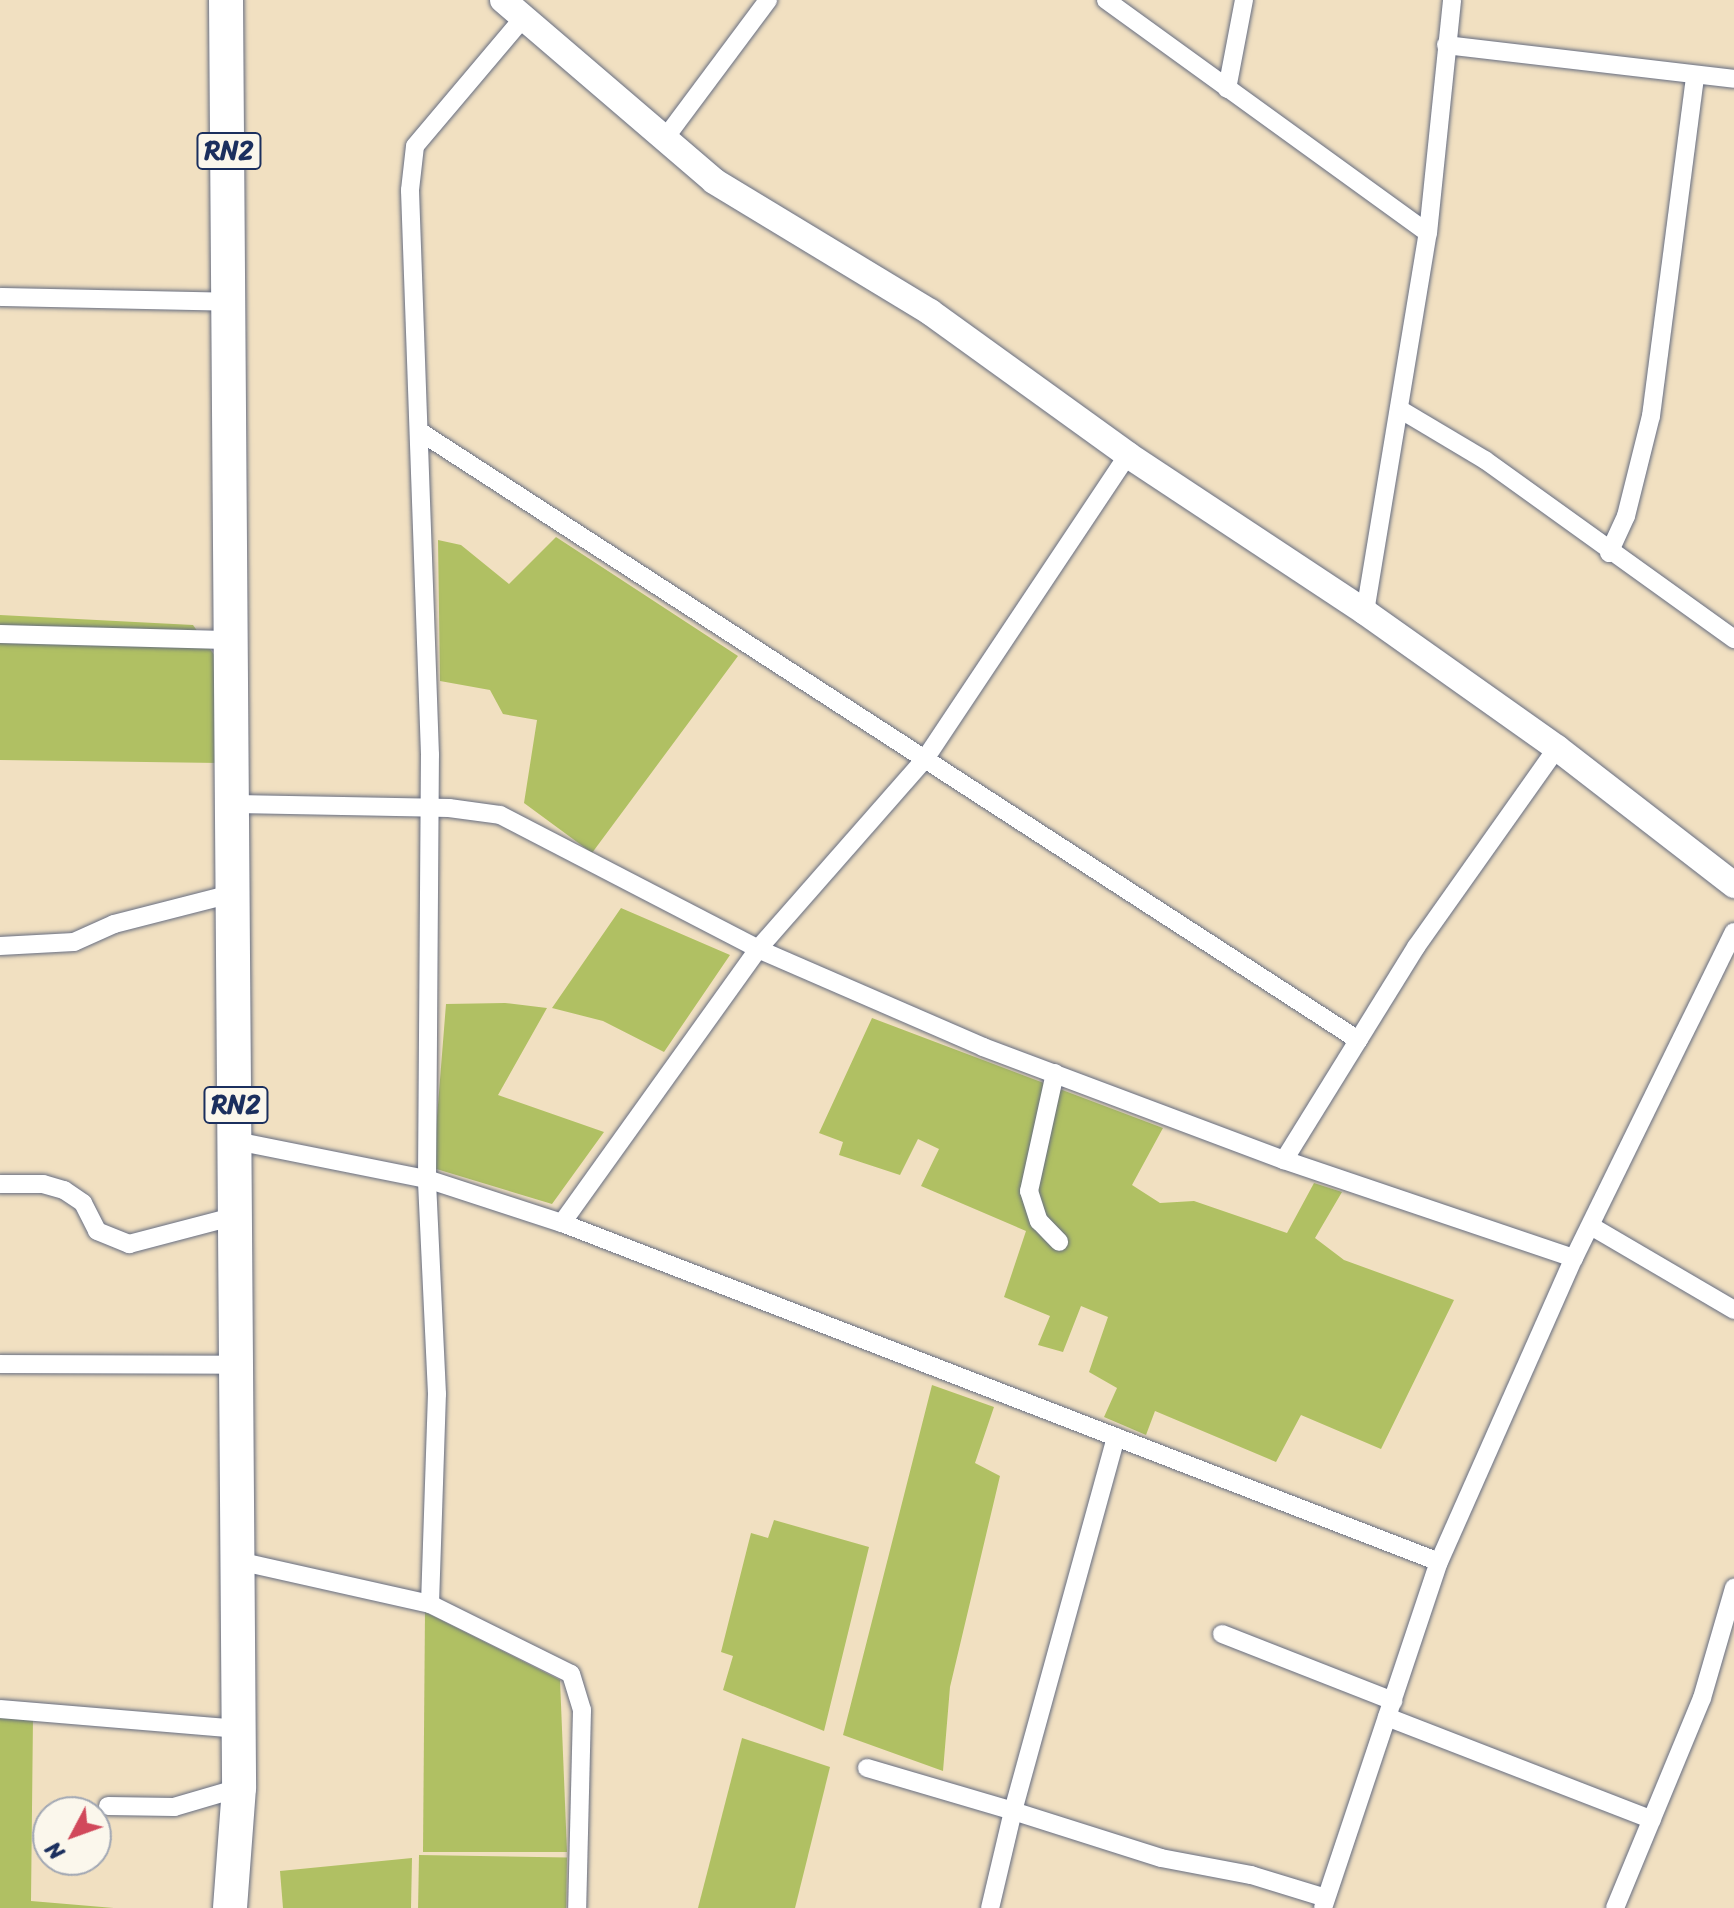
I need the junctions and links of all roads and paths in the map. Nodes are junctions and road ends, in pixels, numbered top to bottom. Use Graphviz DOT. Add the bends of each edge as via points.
graph roads {
  1 [pos="226,0"];
  2 [pos="503,0"];
  3 [pos="768,0"];
  4 [pos="1106,0"];
  5 [pos="1244,0"];
  6 [pos="1452,0"];
  7 [pos="524,17"];
  8 [pos="1446,45"];
  9 [pos="1695,76"];
  10 [pos="1734,79"];
  11 [pos="1227,89"];
  12 [pos="663,141"];
  13 [pos="1428,233"];
  14 [pos="0,297"];
  15 [pos="232,302"];
  16 [pos="1401,410"];
  17 [pos="422,433"];
  18 [pos="1128,455"];
  19 [pos="1609,553"];
  20 [pos="1365,612"];
  21 [pos="0,634"];
  22 [pos="1734,639"];
  23 [pos="235,640"];
  24 [pos="1557,748"];
  25 [pos="925,759"];
  26 [pos="236,804"];
  27 [pos="430,809"];
  28 [pos="1734,885"];
  29 [pos="235,893"];
  30 [pos="1734,932"];
  31 [pos="0,946"];
  32 [pos="758,949"];
  33 [pos="1358,1040"];
  34 [pos="1055,1073"];
  35 [pos="236,1141"];
  36 [pos="1284,1160"];
  37 [pos="427,1179"];
  38 [pos="0,1184"];
  39 [pos="236,1216"];
  40 [pos="562,1223"];
  41 [pos="1591,1226"];
  42 [pos="1059,1242"];
  43 [pos="1574,1258"];
  44 [pos="1734,1310"];
  45 [pos="0,1364"];
  46 [pos="237,1365"];
  47 [pos="1116,1437"];
  48 [pos="238,1561"];
  49 [pos="1439,1562"];
  50 [pos="1734,1588"];
  51 [pos="430,1604"];
  52 [pos="1222,1634"];
  53 [pos="0,1709"];
  54 [pos="1390,1709"];
  55 [pos="239,1729"];
  56 [pos="867,1768"];
  57 [pos="239,1788"];
  58 [pos="112,1806"];
  59 [pos="1013,1811"];
  60 [pos="1652,1820"];
  61 [pos="1324,1903"];
  62 [pos="230,1908"];
  63 [pos="577,1908"];
  64 [pos="990,1908"];
  65 [pos="1615,1908"];
  1 -- 15 [label="highway, RN2"];
  2 -- 7 [label="street"];
  3 -- 12 [label="street"];
  4 -- 11 [label="street"];
  5 -- 11 [label="street"];
  6 -- 8 [label="street"];
  7 -- 12 [label="street"];
  7 -- 17 [label="street" via="415,146 410,190"];
  8 -- 9 [label="street"];
  8 -- 13 [label="street"];
  9 -- 10 [label="street"];
  9 -- 19 [label="street" via="1651,416 1626,516"];
  11 -- 13 [label="street"];
  12 -- 18 [label="street" via="750,205 930,312"];
  13 -- 16 [label="street"];
  14 -- 15 [label="street"];
  15 -- 23 [label="highway, RN2"];
  16 -- 19 [label="street" via="1485,460"];
  16 -- 20 [label="street"];
  17 -- 25 [label="street"];
  17 -- 27 [label="street"];
  18 -- 20 [label="street"];
  18 -- 25 [label="street"];
  19 -- 22 [label="street"];
  20 -- 24 [label="street"];
  21 -- 23 [label="street"];
  23 -- 26 [label="highway, RN2"];
  24 -- 28 [label="street"];
  24 -- 33 [label="street" via="1416,947"];
  25 -- 32 [label="street"];
  25 -- 33 [label="street"];
  26 -- 27 [label="street"];
  26 -- 29 [label="highway, RN2"];
  27 -- 32 [label="street" via="500,815"];
  27 -- 37 [label="street"];
  29 -- 31 [label="street" via="114,924 74,942"];
  29 -- 35 [label="highway, RN2"];
  30 -- 41 [label="street"];
  32 -- 34 [label="street"];
  32 -- 40 [label="street"];
  33 -- 36 [label="street"];
  34 -- 36 [label="street"];
  34 -- 42 [label="street" via="1029,1191 1039,1221"];
  35 -- 37 [label="street"];
  35 -- 39 [label="highway, RN2"];
  36 -- 43 [label="street"];
  37 -- 40 [label="street"];
  37 -- 51 [label="street" via="437,1394"];
  38 -- 39 [label="street" via="64,1190 83,1203 97,1231 129,1244"];
  39 -- 46 [label="highway, RN2"];
  40 -- 47 [label="street"];
  41 -- 43 [label="street"];
  41 -- 44 [label="street" via="1682,1274"];
  43 -- 49 [label="street"];
  45 -- 46 [label="street"];
  46 -- 48 [label="highway, RN2"];
  47 -- 49 [label="street"];
  47 -- 59 [label="street"];
  48 -- 51 [label="street"];
  48 -- 55 [label="highway, RN2"];
  49 -- 54 [label="street"];
  50 -- 60 [label="street" via="1702,1698"];
  51 -- 63 [label="street" via="571,1674 582,1710"];
  52 -- 54 [label="street"];
  53 -- 55 [label="street"];
  54 -- 60 [label="street"];
  54 -- 61 [label="street"];
  55 -- 57 [label="highway, RN2"];
  56 -- 59 [label="street"];
  57 -- 58 [label="street" via="174,1807"];
  57 -- 62 [label="highway, RN2"];
  59 -- 61 [label="street" via="1161,1858 1251,1875"];
  59 -- 64 [label="street"];
  60 -- 65 [label="street"];
}
